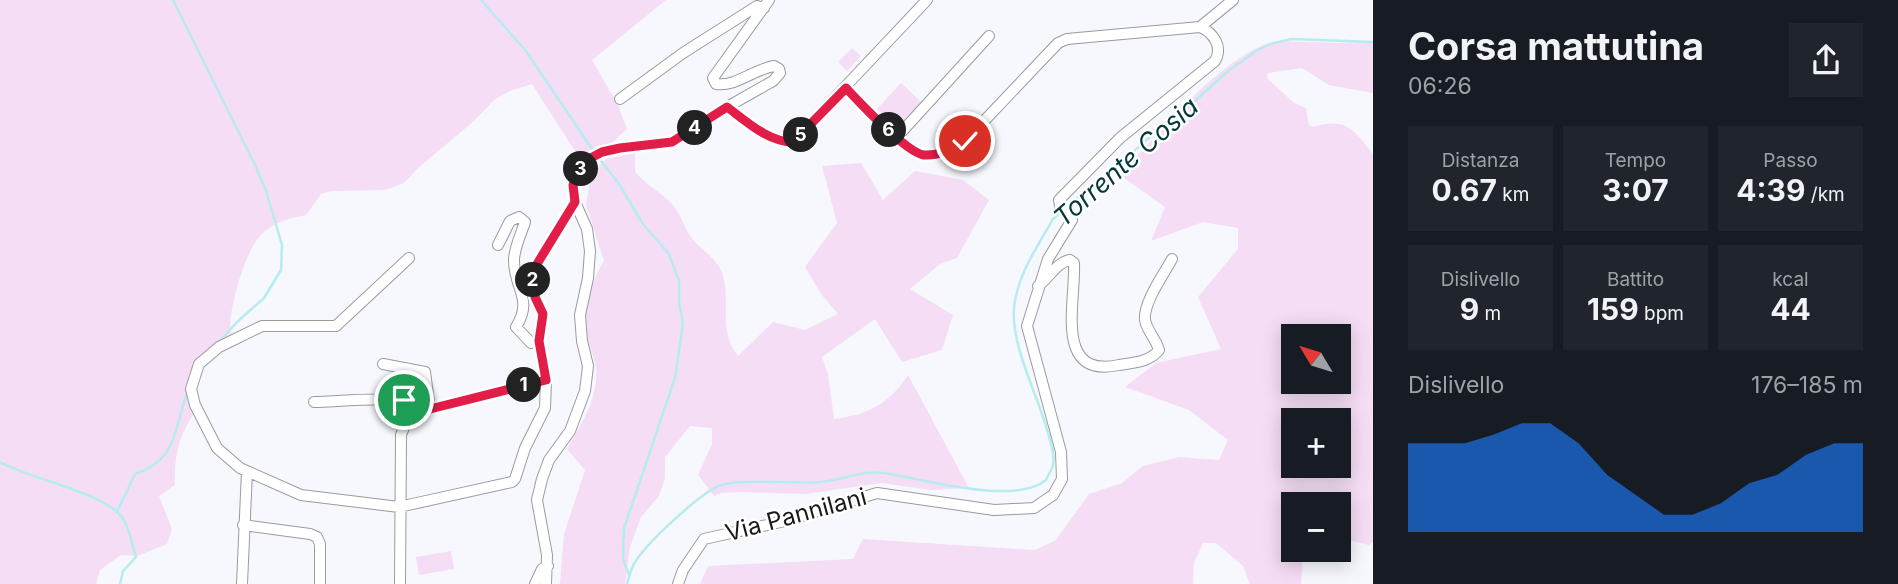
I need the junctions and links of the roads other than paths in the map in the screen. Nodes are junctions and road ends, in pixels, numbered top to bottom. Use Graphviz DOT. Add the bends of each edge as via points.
graph roads {
  1 [pos="927,0"];
  2 [pos="1233,0"];
  3 [pos="766,4"];
  4 [pos="1200,27"];
  5 [pos="989,36"];
  6 [pos="846,88"];
  7 [pos="620,99"];
  8 [pos="727,107"];
  9 [pos="897,137"];
  10 [pos="575,202"];
  11 [pos="498,245"];
  12 [pos="409,258"];
  13 [pos="1172,260"];
  14 [pos="1038,286"];
  15 [pos="539,341"];
  16 [pos="383,365"];
  17 [pos="546,380"];
  18 [pos="314,402"];
  19 [pos="430,409"];
  20 [pos="247,471"];
  21 [pos="399,507"];
  22 [pos="243,526"];
  23 [pos="548,566"];
  24 [pos="242,584"];
  25 [pos="320,584"];
  26 [pos="400,584"];
  27 [pos="535,584"];
  28 [pos="546,584"];
  29 [pos="678,584"];
  1 -- 6 [label="street"];
  2 -- 4 [label="street"];
  3 -- 7 [label="street" via="683,53"];
  3 -- 8 [label="street" via="713,78 716,84 726,85 769,66 780,73"];
  4 -- 9 [label="street" via="1067,39 952,150 923,155"];
  4 -- 14 [label="street" via="1215,40 1219,54 1121,138 1059,200 1072,220"];
  5 -- 9 [label="street"];
  6 -- 8 [label="street" via="793,142 756,130"];
  6 -- 9 [label="street"];
  8 -- 10 [label="street" via="672,142 620,148 589,159 573,185"];
  10 -- 15 [label="street" via="533,278 543,314"];
  10 -- 23 [label="street" via="587,229 590,251 580,315 588,366 585,391 570,431 549,460 537,500"];
  11 -- 15 [label="street" via="510,221 519,217 526,222 514,258 524,300 524,314 516,327 531,343"];
  12 -- 20 [label="street" via="336,326 262,326 219,346 199,364 191,389 195,405 217,448"];
  13 -- 14 [label="street" via="1146,310 1157,354 1108,368 1088,366 1073,339 1074,263 1064,261"];
  14 -- 29 [label="street, Via Pannilani" via="1027,326 1061,452 1062,479 1053,495 1034,508 994,510 877,493 704,539"];
  15 -- 17 [label="street"];
  16 -- 19 [label="street" via="426,367"];
  17 -- 19 [label="street"];
  17 -- 21 [label="street" via="545,408 515,479"];
  18 -- 19 [label="street" via="404,400"];
  19 -- 21 [label="street" via="407,420 401,435"];
  20 -- 21 [label="street" via="301,495"];
  20 -- 22 [label="street"];
  21 -- 26 [label="street"];
  22 -- 24 [label="street"];
  22 -- 25 [label="street" via="317,537"];
  23 -- 27 [label="street"];
  23 -- 28 [label="street"];
}
